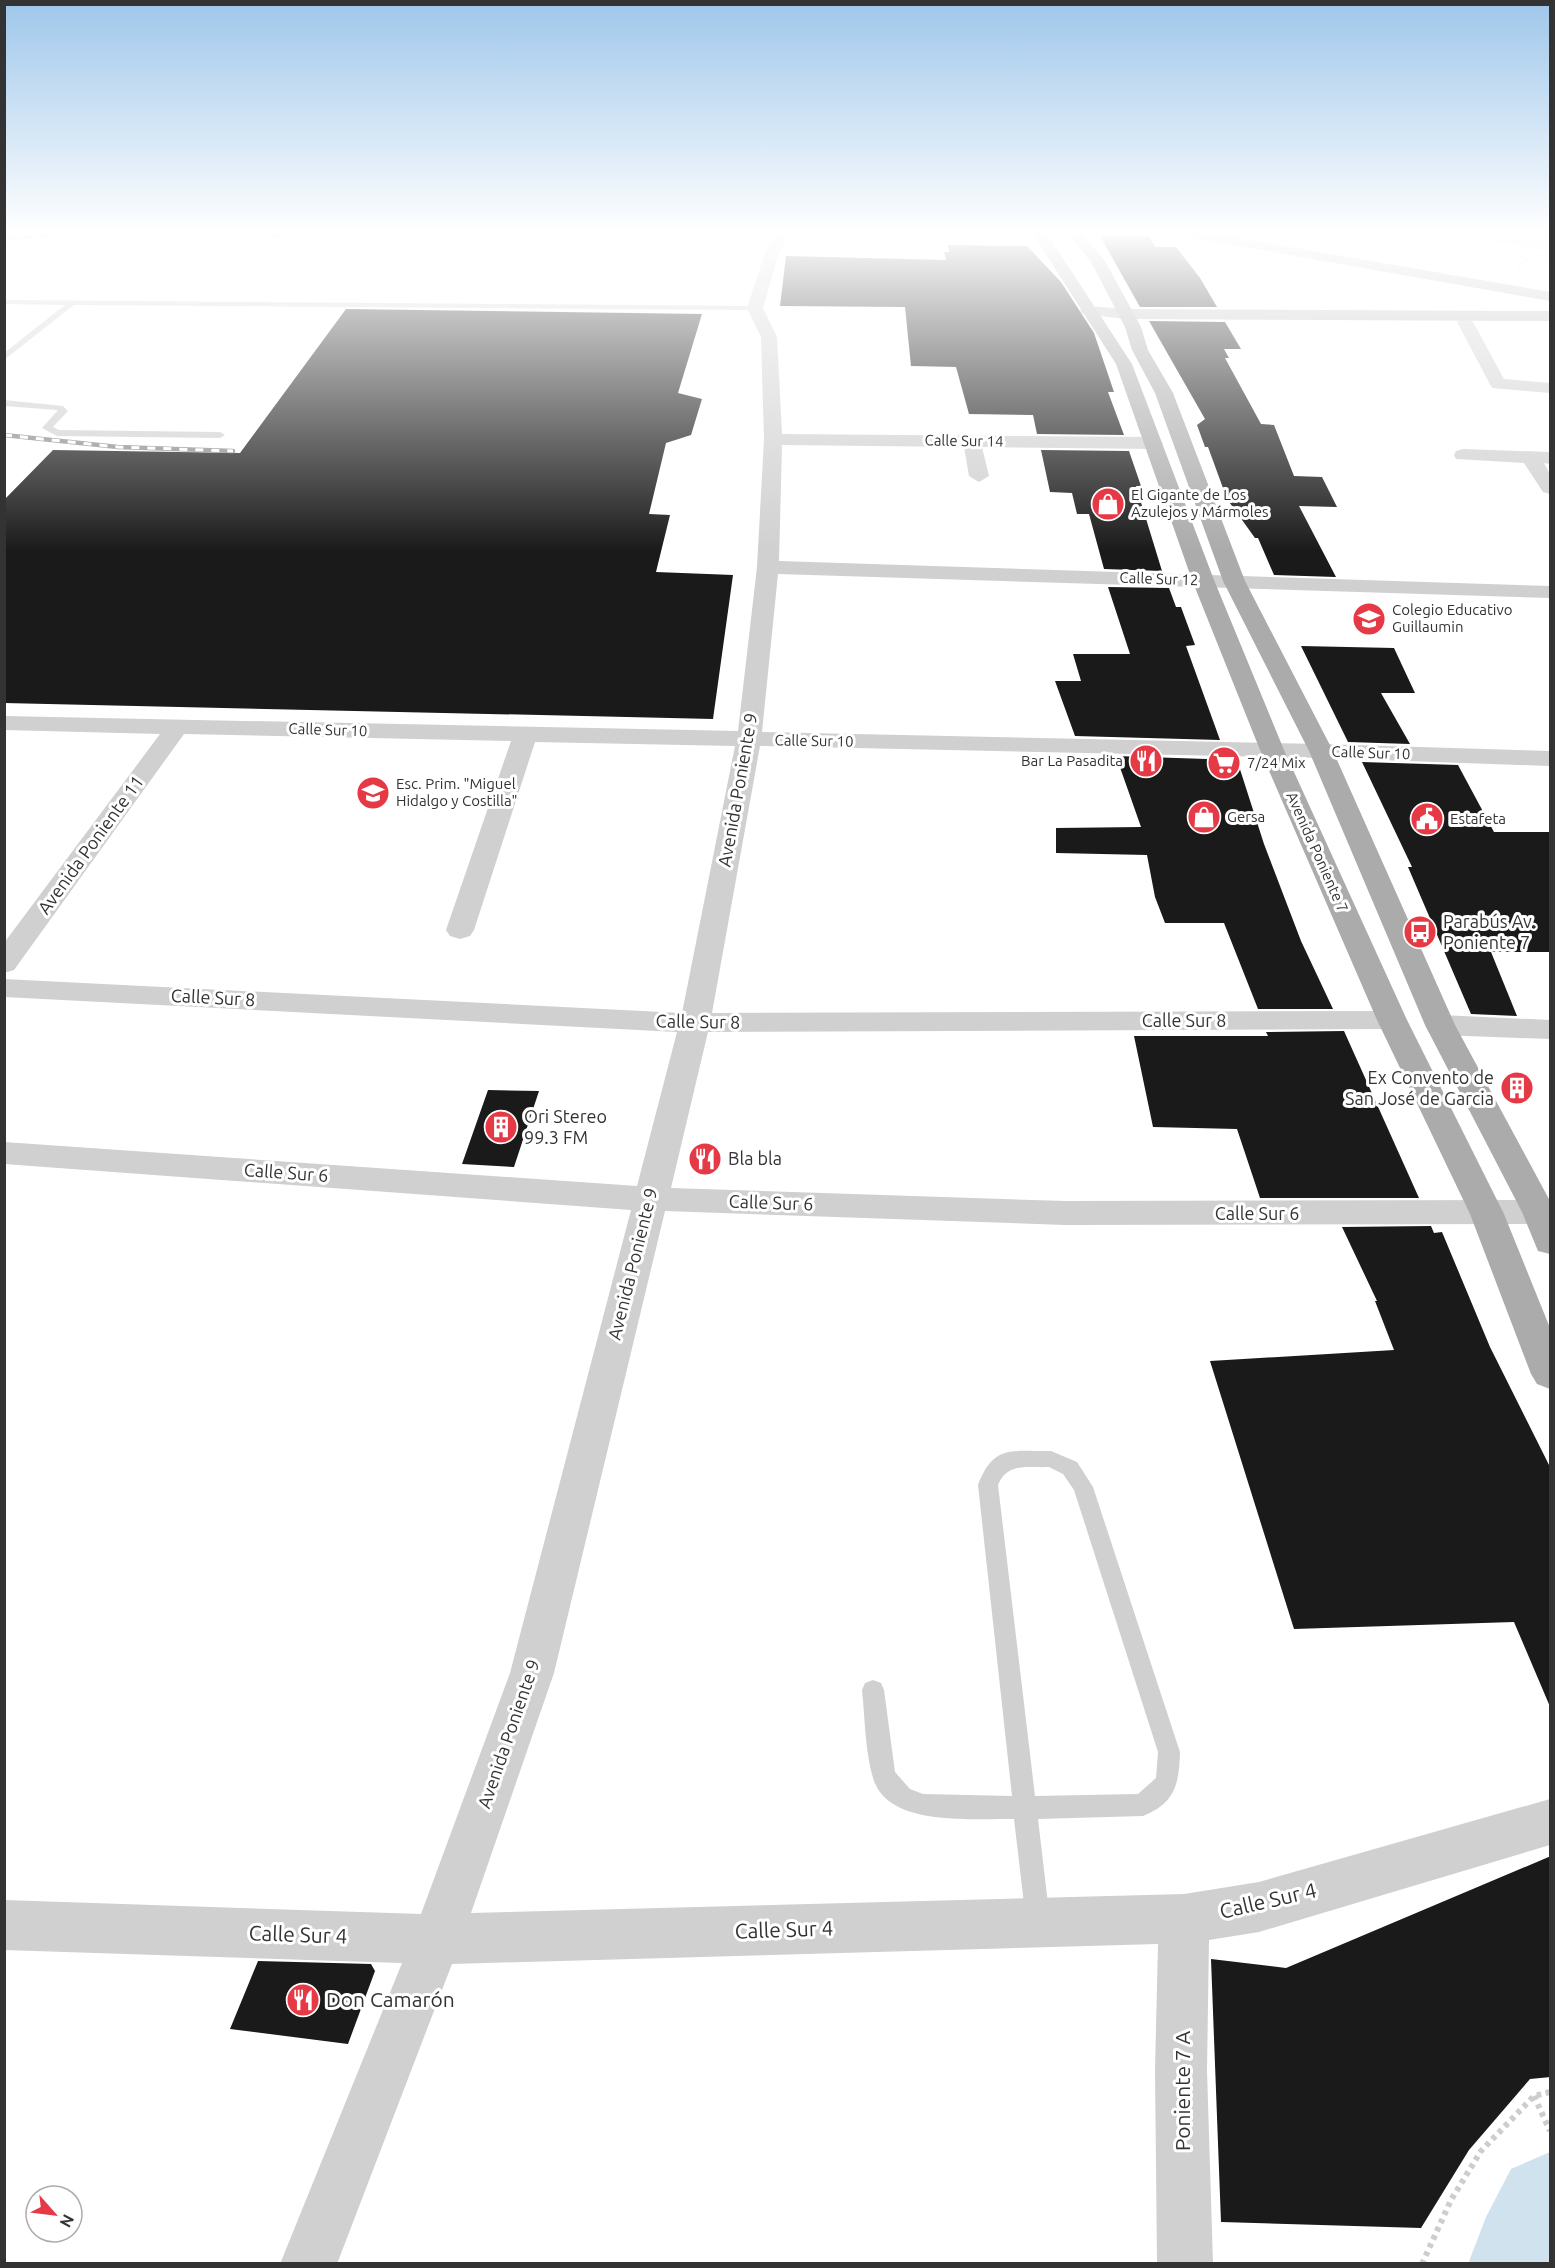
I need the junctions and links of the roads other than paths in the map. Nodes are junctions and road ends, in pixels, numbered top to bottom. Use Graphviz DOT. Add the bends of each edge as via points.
graph roads {
  1 [pos="26,340"];
  2 [pos="769,340"];
  3 [pos="1111,340"];
  4 [pos="1137,340"];
  5 [pos="1475,340"];
  6 [pos="4,358"];
  7 [pos="1551,388"];
  8 [pos="4,403"];
  9 [pos="220,435"];
  10 [pos="773,439"];
  11 [pos="972,441"];
  12 [pos="1154,443"];
  13 [pos="1463,455"];
  14 [pos="1530,457"];
  15 [pos="1551,458"];
  16 [pos="979,476"];
  17 [pos="1551,488"];
  18 [pos="768,567"];
  19 [pos="1203,580"];
  20 [pos="1234,581"];
  21 [pos="1551,592"];
  22 [pos="4,723"];
  23 [pos="178,726"];
  24 [pos="525,735"];
  25 [pos="749,740"];
  26 [pos="1272,750"];
  27 [pos="1321,751"];
  28 [pos="1551,759"];
  29 [pos="460,930"];
  30 [pos="4,964"];
  31 [pos="4,988"];
  32 [pos="1392,1020"];
  33 [pos="695,1023"];
  34 [pos="1440,1025"];
  35 [pos="1551,1030"];
  36 [pos="4,1153"];
  37 [pos="650,1199"];
  38 [pos="1487,1214"];
  39 [pos="1545,1227"];
  40 [pos="1551,1374"];
  41 [pos="873,1690"];
  42 [pos="1026,1808"];
  43 [pos="1551,1822"];
  44 [pos="1184,1919"];
  45 [pos="1039,1923"];
  46 [pos="4,1925"];
  47 [pos="437,1939"];
  48 [pos="308,2264"];
  49 [pos="1185,2264"];
  1 -- 6 [label="lane"];
  2 -- 10 [label="street, Avenida Poniente 9"];
  3 -- 12 [label="main road, Avenida Poniente 7"];
  4 -- 20 [label="main road" via="1164,393"];
  5 -- 7 [label="street" via="1501,386"];
  8 -- 9 [label="lane" via="60,408 64,411 62,416 47,428 57,433"];
  10 -- 11 [label="street, Calle Sur 14"];
  10 -- 18 [label="street, Avenida Poniente 9"];
  11 -- 12 [label="street, Calle Sur 14"];
  11 -- 16 [label="street"];
  12 -- 19 [label="main road, Avenida Poniente 7"];
  13 -- 14 [label="street"];
  14 -- 15 [label="street"];
  14 -- 17 [label="street"];
  18 -- 19 [label="street, Calle Sur 12"];
  18 -- 25 [label="street, Avenida Poniente 9"];
  19 -- 20 [label="street, Calle Sur 12"];
  19 -- 26 [label="main road, Avenida Poniente 7"];
  20 -- 21 [label="street, Calle Sur 12"];
  20 -- 27 [label="main road"];
  22 -- 23 [label="street, Calle Sur 10"];
  23 -- 24 [label="street, Calle Sur 10"];
  23 -- 30 [label="street, Avenida Poniente 11"];
  24 -- 25 [label="street, Calle Sur 10"];
  24 -- 29 [label="street"];
  25 -- 26 [label="street, Calle Sur 10"];
  25 -- 33 [label="street, Avenida Poniente 9"];
  26 -- 27 [label="street, Calle Sur 10"];
  26 -- 32 [label="main road, Avenida Poniente 7"];
  27 -- 28 [label="street, Calle Sur 10"];
  27 -- 34 [label="main road"];
  31 -- 33 [label="street, Calle Sur 8"];
  32 -- 33 [label="street, Calle Sur 8"];
  32 -- 38 [label="main road, Avenida Poniente 7"];
  33 -- 37 [label="street, Avenida Poniente 9"];
  34 -- 35 [label="street"];
  34 -- 39 [label="main road"];
  36 -- 37 [label="street, Calle Sur 6"];
  37 -- 38 [label="street, Calle Sur 6" via="1065,1213"];
  37 -- 47 [label="street, Avenida Poniente 9" via="532,1672"];
  38 -- 39 [label="street, Calle Sur 6"];
  38 -- 40 [label="main road, Avenida Poniente 7"];
  41 -- 42 [label="lane" via="884,1777 902,1798 924,1805"];
  42 -- 42 [label="lane" via="988,1485 994,1469 1007,1460 1051,1459 1070,1468 1083,1487 1169,1752 1167,1783 1143,1805"];
  42 -- 45 [label="lane"];
  43 -- 44 [label="street, Calle Sur 4" via="1259,1907"];
  44 -- 45 [label="street, Calle Sur 4"];
  44 -- 49 [label="street, Poniente 7 A" via="1181,2070"];
  45 -- 47 [label="street, Calle Sur 4"];
  46 -- 47 [label="street, Calle Sur 4"];
  47 -- 48 [label="street, Avenida Poniente 9"];
}
